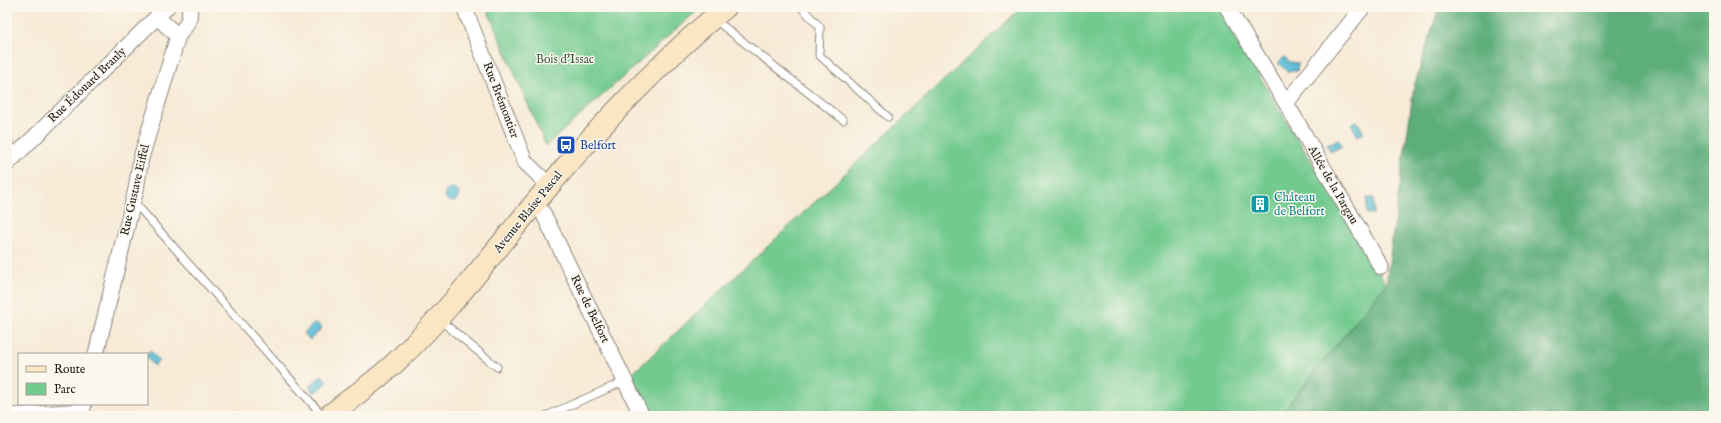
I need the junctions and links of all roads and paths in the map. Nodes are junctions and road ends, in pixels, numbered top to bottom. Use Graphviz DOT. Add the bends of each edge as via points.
graph roads {
  1 [pos="189,7"];
  2 [pos="464,7"];
  3 [pos="801,7"];
  4 [pos="1227,7"];
  5 [pos="1363,7"];
  6 [pos="162,12"];
  7 [pos="719,13"];
  8 [pos="178,36"];
  9 [pos="1286,103"];
  10 [pos="888,117"];
  11 [pos="843,120"];
  12 [pos="7,140"];
  13 [pos="12,159"];
  14 [pos="549,186"];
  15 [pos="133,201"];
  16 [pos="534,203"];
  17 [pos="1381,267"];
  18 [pos="438,318"];
  19 [pos="96,353"];
  20 [pos="497,367"];
  21 [pos="625,380"];
  22 [pos="82,409"];
  23 [pos="7,412"];
  24 [pos="323,416"];
  25 [pos="329,416"];
  26 [pos="546,416"];
  27 [pos="642,416"];
  1 -- 8 [label="street, Rue Gustave Eiffel" via="188,21"];
  2 -- 14 [label="street, Rue Brémontier" via="525,162"];
  3 -- 10 [label="lane" via="820,27 819,55"];
  4 -- 9 [label="street, Allée de la Pargau"];
  5 -- 9 [label="street"];
  6 -- 8 [label="street"];
  6 -- 13 [label="street, Rue Édouard Branly"];
  7 -- 11 [label="lane"];
  7 -- 14 [label="main road, Avenue Blaise Pascal" via="654,70"];
  8 -- 15 [label="street, Rue Gustave Eiffel" via="140,158"];
  9 -- 17 [label="street, Allée de la Pargau"];
  12 -- 13 [label="lane"];
  14 -- 16 [label="main road, Avenue Blaise Pascal"];
  15 -- 19 [label="street, Rue Gustave Eiffel"];
  15 -- 24 [label="lane"];
  16 -- 18 [label="main road, Avenue Blaise Pascal" via="474,279"];
  16 -- 21 [label="street, Rue de Belfort" via="543,213"];
  18 -- 20 [label="lane"];
  18 -- 25 [label="main road, Avenue Blaise Pascal" via="396,361"];
  21 -- 26 [label="lane"];
  21 -- 27 [label="street, Rue de Belfort"];
  22 -- 23 [label="lane"];
}
